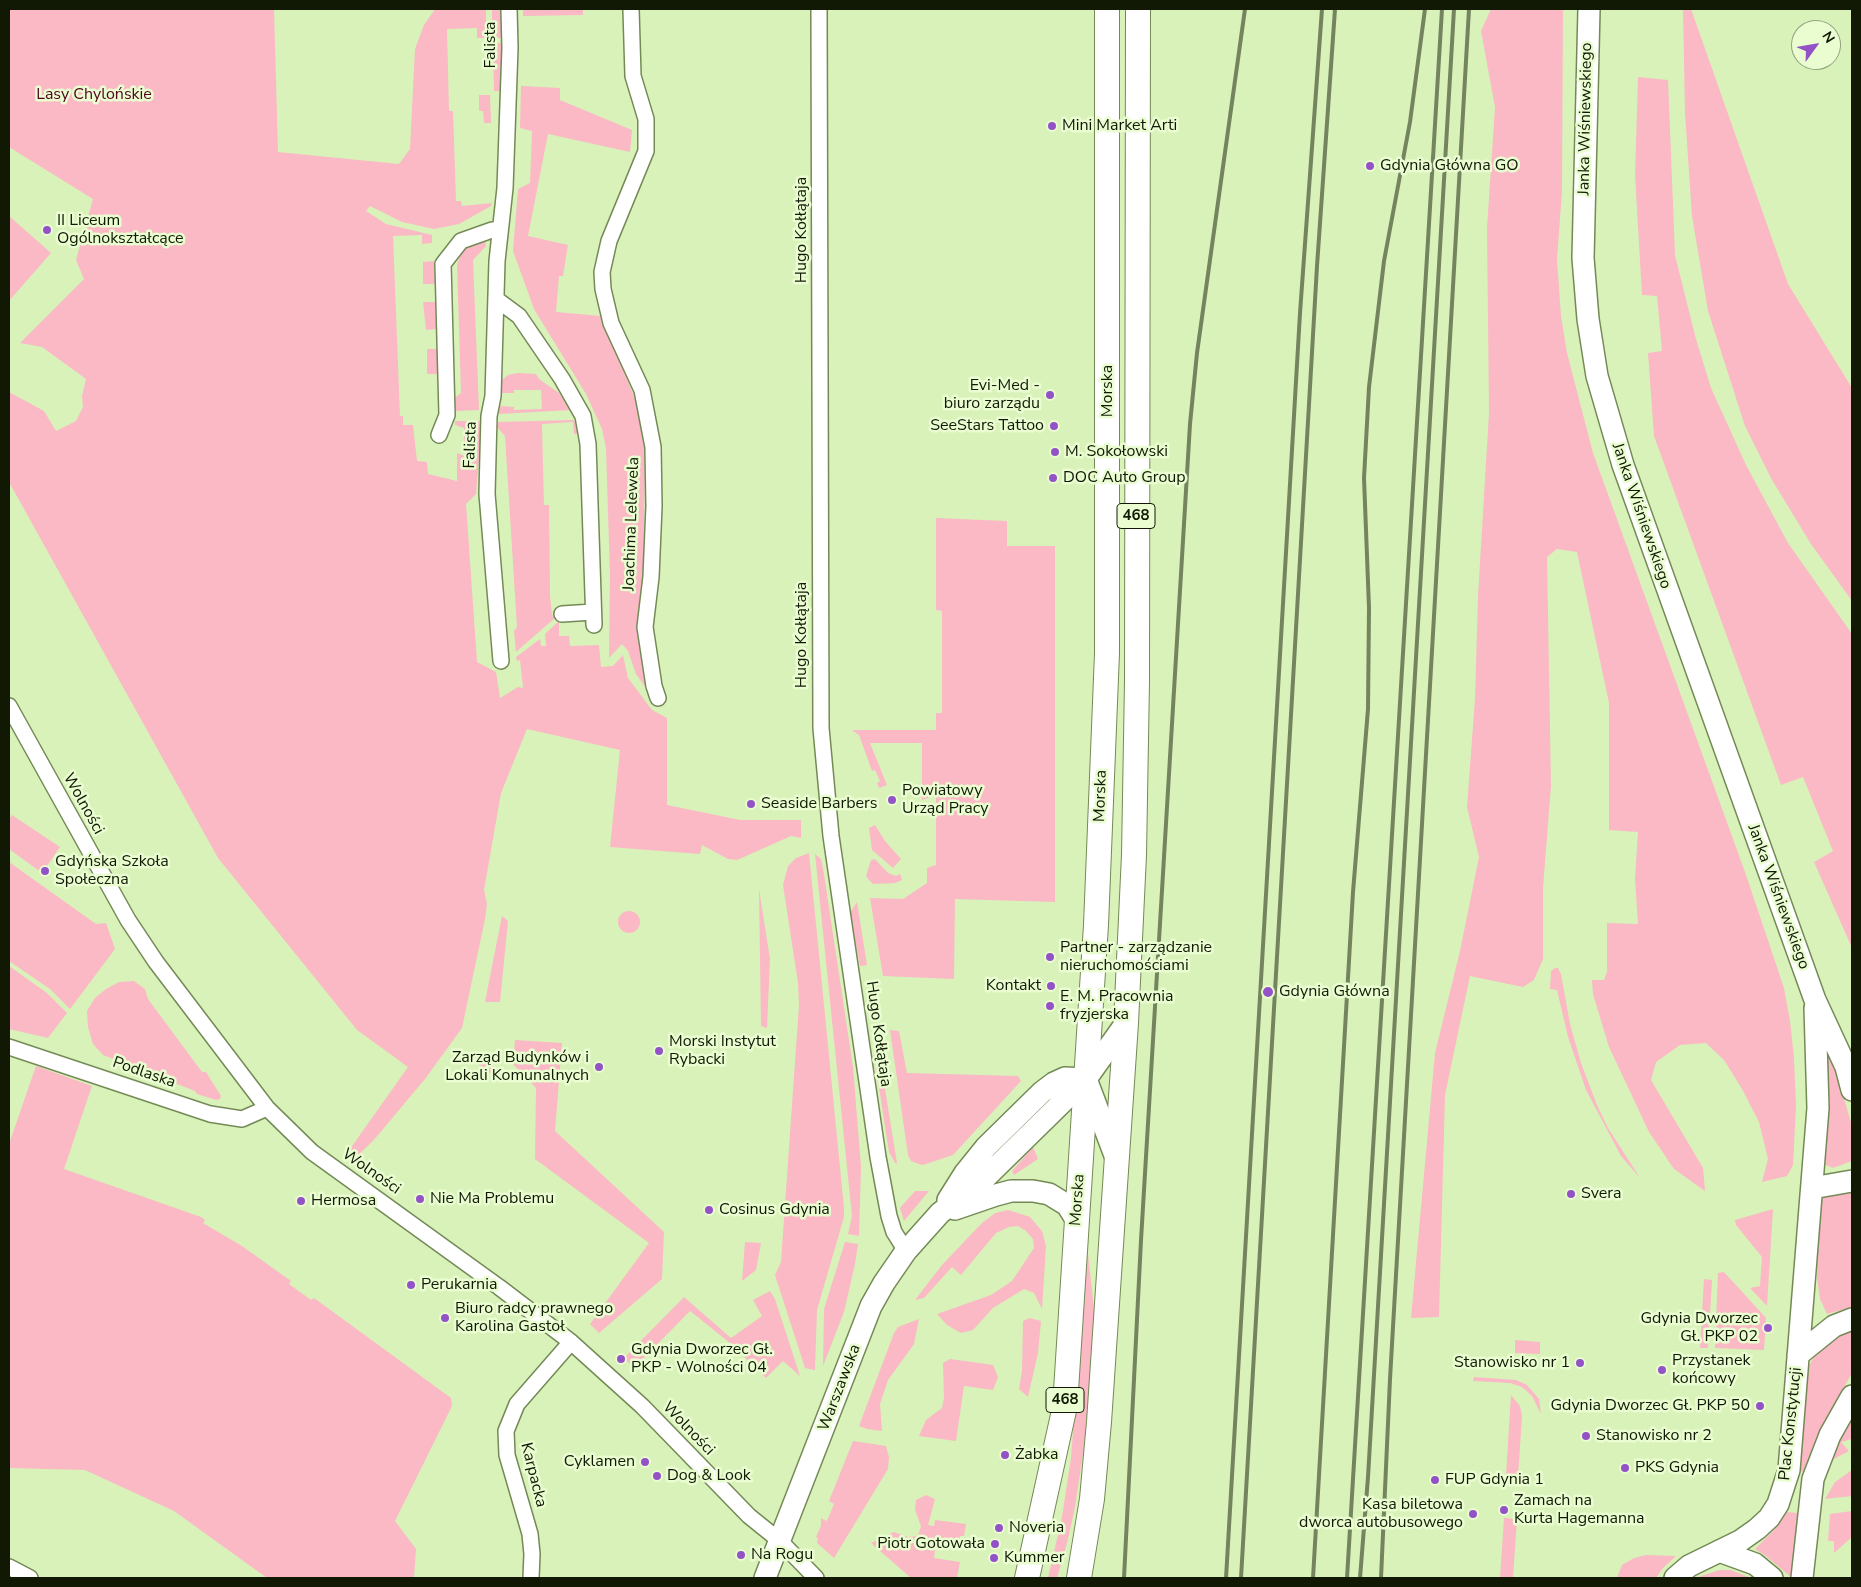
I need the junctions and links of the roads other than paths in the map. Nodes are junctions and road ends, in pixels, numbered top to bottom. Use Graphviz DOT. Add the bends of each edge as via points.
graph roads {
  1 [pos="509,9"];
  2 [pos="631,9"];
  3 [pos="819,9"];
  4 [pos="1107,9"];
  5 [pos="1138,9"];
  6 [pos="1588,9"];
  7 [pos="499,230"];
  8 [pos="496,299"];
  9 [pos="439,435"];
  10 [pos="562,614"];
  11 [pos="501,661"];
  12 [pos="658,698"];
  13 [pos="9,706"];
  14 [pos="1814,1000"];
  15 [pos="1126,1023"];
  16 [pos="9,1047"];
  17 [pos="1086,1079"];
  18 [pos="1852,1090"];
  19 [pos="267,1108"];
  20 [pos="1116,1158"];
  21 [pos="1852,1181"];
  22 [pos="1812,1188"];
  23 [pos="940,1214"];
  24 [pos="1077,1221"];
  25 [pos="906,1251"];
  26 [pos="1852,1319"];
  27 [pos="571,1342"];
  28 [pos="1798,1355"];
  29 [pos="1852,1396"];
  30 [pos="780,1541"];
  31 [pos="1718,1551"];
  32 [pos="9,1567"];
  33 [pos="30,1578"];
  34 [pos="531,1578"];
  35 [pos="765,1578"];
  36 [pos="816,1578"];
  37 [pos="1027,1578"];
  38 [pos="1079,1578"];
  39 [pos="1675,1578"];
  40 [pos="1772,1578"];
  41 [pos="1802,1578"];
  1 -- 7 [label="street, Falista" via="504,208"];
  2 -- 12 [label="street, Joachima Lelewela" via="633,76 646,119 646,152 609,241 602,272 611,323 642,390 652,447 654,506 645,627"];
  3 -- 25 [label="street, Hugo Kołłątaja" via="821,728 831,836 878,1157 889,1216"];
  4 -- 17 [label="main road, Morska / 468" via="1107,653"];
  5 -- 15 [label="main road, Morska / 468" via="1138,681"];
  6 -- 14 [label="main road, Janka Wiśniewskiego" via="1583,258 1597,376 1623,464"];
  7 -- 8 [label="street, Falista"];
  7 -- 9 [label="street, Falista" via="461,241 443,264 447,415"];
  8 -- 10 [label="street" via="519,316 583,416 588,444 593,619"];
  8 -- 11 [label="street, Falista" via="487,494"];
  13 -- 19 [label="street, Wolności" via="128,920"];
  14 -- 18 [label="main road, Janka Wiśniewskiego" via="1846,1067"];
  14 -- 22 [label="main road, Janka Wiśniewskiego" via="1818,1108"];
  15 -- 17 [label="main road, Warszawska"];
  15 -- 20 [label="main road, Morska / 468"];
  16 -- 19 [label="street, Podlaska" via="210,1114 242,1119"];
  17 -- 20 [label="main road"];
  17 -- 23 [label="main road, Warszawska" via="985,1178"];
  17 -- 24 [label="main road, Morska / 468"];
  19 -- 27 [label="street, Wolności" via="312,1152"];
  20 -- 38 [label="main road, Morska / 468" via="1099,1422 1090,1518"];
  21 -- 22 [label="main road"];
  22 -- 28 [label="main road, Janka Wiśniewskiego"];
  23 -- 24 [label="main road, Warszawska" via="996,1194 1033,1191 1049,1194 1067,1206"];
  23 -- 25 [label="main road, Warszawska"];
  24 -- 37 [label="main road, Morska / 468" via="1065,1406"];
  25 -- 30 [label="main road, Warszawska" via="871,1306"];
  26 -- 28 [label="main road" via="1834,1326"];
  27 -- 30 [label="street, Wolności" via="642,1406 749,1516"];
  27 -- 34 [label="street, Karpacka" via="517,1404 506,1431 507,1455 530,1534"];
  28 -- 31 [label="main road, Plac Konstytucji" via="1789,1470 1778,1504 1757,1529"];
  29 -- 41 [label="main road, Plac Konstytucji" via="1830,1435 1813,1479"];
  30 -- 35 [label="main road, Warszawska"];
  30 -- 36 [label="street, Wolności"];
  31 -- 39 [label="main road, Plac Konstytucji" via="1689,1566"];
  31 -- 40 [label="main road" via="1755,1564"];
  32 -- 33 [label="street"];
}
